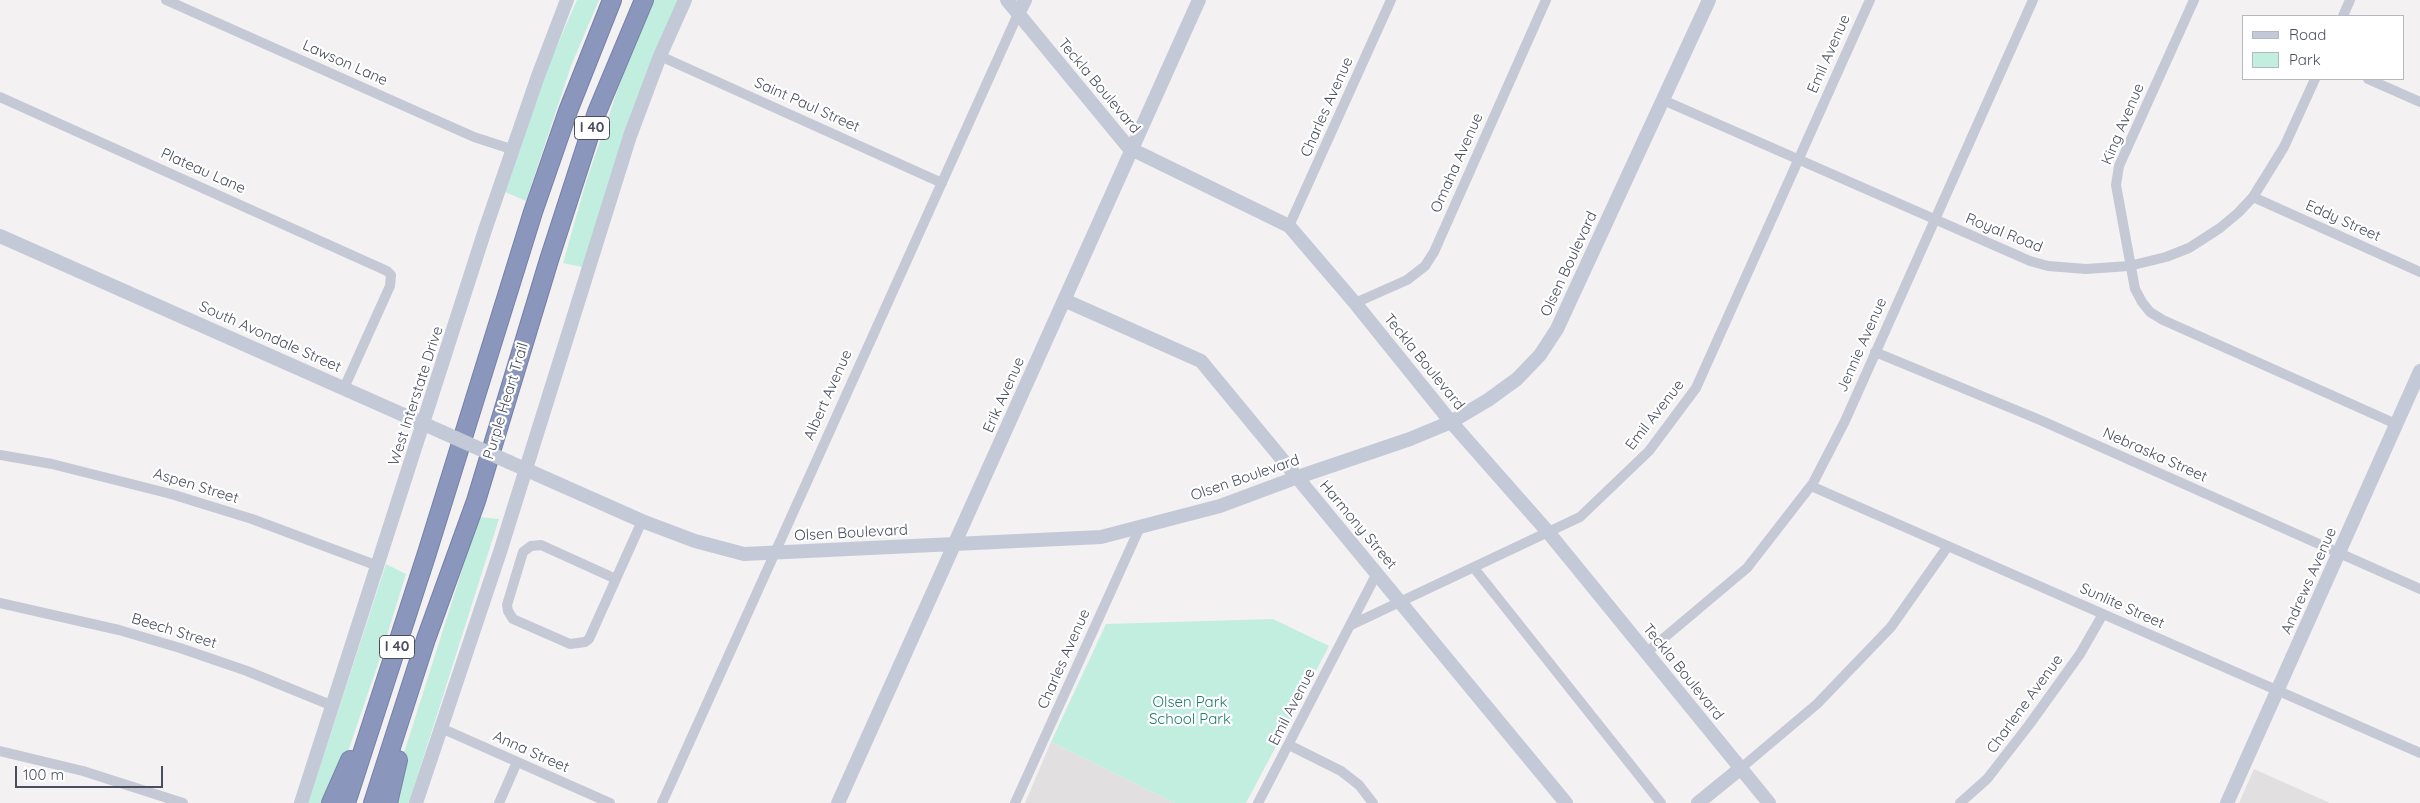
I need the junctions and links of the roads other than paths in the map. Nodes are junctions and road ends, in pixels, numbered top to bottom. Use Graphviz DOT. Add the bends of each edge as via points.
graph roads {
  1 [pos="166,0"];
  2 [pos="567,0"];
  3 [pos="612,0"];
  4 [pos="644,0"];
  5 [pos="685,0"];
  6 [pos="1007,0"];
  7 [pos="1025,0"];
  8 [pos="1199,0"];
  9 [pos="1391,0"];
  10 [pos="1546,0"];
  11 [pos="1709,0"];
  12 [pos="1870,0"];
  13 [pos="2033,0"];
  14 [pos="2194,0"];
  15 [pos="2350,0"];
  16 [pos="1018,14"];
  17 [pos="2343,15"];
  18 [pos="660,56"];
  19 [pos="2315,80"];
  20 [pos="2370,80"];
  21 [pos="0,97"];
  22 [pos="1663,100"];
  23 [pos="2420,102"];
  24 [pos="514,150"];
  25 [pos="1132,150"];
  26 [pos="1798,160"];
  27 [pos="942,182"];
  28 [pos="2253,197"];
  29 [pos="1934,220"];
  30 [pos="1289,226"];
  31 [pos="1,238"];
  32 [pos="2129,266"];
  33 [pos="2420,272"];
  34 [pos="1064,300"];
  35 [pos="1355,302"];
  36 [pos="1876,352"];
  37 [pos="2420,371"];
  38 [pos="344,388"];
  39 [pos="1451,422"];
  40 [pos="424,423"];
  41 [pos="2396,424"];
  42 [pos="0,455"];
  43 [pos="526,469"];
  44 [pos="1298,477"];
  45 [pos="1811,486"];
  46 [pos="642,521"];
  47 [pos="1140,527"];
  48 [pos="1548,532"];
  49 [pos="955,544"];
  50 [pos="1948,546"];
  51 [pos="775,553"];
  52 [pos="2339,553"];
  53 [pos="378,566"];
  54 [pos="1474,568"];
  55 [pos="1377,573"];
  56 [pos="616,579"];
  57 [pos="2420,589"];
  58 [pos="0,603"];
  59 [pos="1401,603"];
  60 [pos="2103,614"];
  61 [pos="1351,625"];
  62 [pos="426,639"];
  63 [pos="1646,653"];
  64 [pos="386,683"];
  65 [pos="2278,690"];
  66 [pos="333,706"];
  67 [pos="441,728"];
  68 [pos="1289,745"];
  69 [pos="0,751"];
  70 [pos="2420,753"];
  71 [pos="517,762"];
  72 [pos="1740,768"];
  73 [pos="183,803"];
  74 [pos="302,803"];
  75 [pos="331,803"];
  76 [pos="346,803"];
  77 [pos="373,803"];
  78 [pos="388,803"];
  79 [pos="416,803"];
  80 [pos="499,803"];
  81 [pos="610,803"];
  82 [pos="662,803"];
  83 [pos="838,803"];
  84 [pos="1015,803"];
  85 [pos="1258,803"];
  86 [pos="1373,803"];
  87 [pos="1566,803"];
  88 [pos="1661,803"];
  89 [pos="1698,803"];
  90 [pos="1769,803"];
  91 [pos="1960,803"];
  92 [pos="2227,803"];
  1 -- 24 [label="street, Lawson Lane" via="474,137"];
  2 -- 24 [label="main road, West Interstate Drive"];
  3 -- 64 [label="highway, Purple Heart Trail / I 40" via="533,212"];
  4 -- 62 [label="highway, Purple Heart Trail / I 40" via="598,112 476,501"];
  5 -- 18 [label="main road"];
  6 -- 16 [label="main road, Teckla Boulevard"];
  7 -- 16 [label="main road, Albert Avenue"];
  8 -- 25 [label="main road, Erik Avenue"];
  9 -- 30 [label="street, Charles Avenue"];
  10 -- 35 [label="street, Omaha Avenue" via="1425,266 1407,280"];
  11 -- 22 [label="main road, Olsen Boulevard"];
  12 -- 26 [label="street, Emil Avenue"];
  13 -- 29 [label="street, Jennie Avenue"];
  14 -- 32 [label="street, King Avenue" via="2119,166 2116,185"];
  15 -- 17 [label="street"];
  16 -- 25 [label="main road, Teckla Boulevard"];
  16 -- 27 [label="street, Albert Avenue"];
  18 -- 27 [label="street, Saint Paul Street"];
  18 -- 43 [label="main road" via="610,199"];
  19 -- 28 [label="street, Royal Road" via="2284,147"];
  20 -- 23 [label="street"];
  21 -- 38 [label="street, Plateau Lane" via="382,267 390,275 390,286"];
  22 -- 26 [label="street, Royal Road"];
  22 -- 39 [label="main road, Olsen Boulevard" via="1557,329 1540,354 1517,378"];
  24 -- 40 [label="main road, West Interstate Drive"];
  25 -- 30 [label="main road, Teckla Boulevard"];
  25 -- 34 [label="main road, Erik Avenue"];
  26 -- 29 [label="street, Royal Road"];
  26 -- 48 [label="street, Emil Avenue" via="1696,388 1648,451 1580,517"];
  27 -- 51 [label="street, Albert Avenue"];
  28 -- 32 [label="street, Royal Road" via="2220,228 2189,248"];
  28 -- 33 [label="street, Eddy Street"];
  29 -- 32 [label="street, Royal Road" via="2048,266 2086,270"];
  29 -- 36 [label="street, Jennie Avenue"];
  30 -- 35 [label="main road, Teckla Boulevard"];
  31 -- 38 [label="main road, South Avondale Street"];
  32 -- 41 [label="street" via="2142,302 2163,320"];
  34 -- 44 [label="main road, Harmony Street" via="1201,361"];
  34 -- 49 [label="main road, Erik Avenue"];
  35 -- 39 [label="main road, Teckla Boulevard"];
  36 -- 45 [label="street, Jennie Avenue"];
  36 -- 52 [label="street, Nebraska Street" via="2040,420"];
  37 -- 41 [label="main road, Andrews Avenue"];
  38 -- 40 [label="main road, South Avondale Street"];
  39 -- 44 [label="main road, Olsen Boulevard"];
  39 -- 48 [label="main road, Teckla Boulevard"];
  40 -- 43 [label="main road, South Avondale Street, bridge"];
  40 -- 53 [label="main road, West Interstate Drive"];
  41 -- 52 [label="main road, Andrews Avenue"];
  42 -- 53 [label="street, Aspen Street" via="52,464 171,494 261,522"];
  43 -- 46 [label="main road, Olsen Boulevard"];
  43 -- 67 [label="main road"];
  44 -- 47 [label="main road, Olsen Boulevard" via="1220,506"];
  44 -- 55 [label="main road, Harmony Street"];
  45 -- 50 [label="street, Sunlite Street"];
  45 -- 63 [label="street, Jennie Avenue" via="1747,568"];
  46 -- 51 [label="main road, Olsen Boulevard" via="744,554"];
  46 -- 56 [label="street"];
  47 -- 49 [label="main road, Olsen Boulevard" via="1102,537"];
  47 -- 84 [label="street, Charles Avenue"];
  48 -- 54 [label="street, Emil Avenue"];
  48 -- 63 [label="main road, Teckla Boulevard"];
  49 -- 51 [label="main road, Olsen Boulevard"];
  49 -- 83 [label="main road, Erik Avenue"];
  50 -- 60 [label="street, Sunlite Street"];
  50 -- 72 [label="street" via="1891,626 1817,704"];
  51 -- 82 [label="street, Albert Avenue"];
  52 -- 57 [label="street, Nebraska Street"];
  52 -- 65 [label="main road, Andrews Avenue"];
  53 -- 66 [label="main road, West Interstate Drive"];
  54 -- 59 [label="street, Emil Avenue"];
  54 -- 88 [label="street"];
  55 -- 59 [label="main road, Harmony Street"];
  55 -- 61 [label="street, Emil Avenue"];
  56 -- 56 [label="street" via="589,639 580,644 570,644 513,619 508,611 523,552 530,546 541,545"];
  58 -- 66 [label="street, Beech Street" via="111,628 180,648"];
  59 -- 61 [label="street, Emil Avenue"];
  59 -- 87 [label="main road, Harmony Street"];
  60 -- 65 [label="street, Sunlite Street"];
  60 -- 91 [label="street, Charlene Avenue" via="2080,654 1987,780"];
  61 -- 68 [label="street, Emil Avenue"];
  62 -- 77 [label="highway, Purple Heart Trail / I 40"];
  62 -- 78 [label="highway"];
  63 -- 72 [label="main road, Teckla Boulevard"];
  64 -- 75 [label="highway"];
  64 -- 76 [label="highway, Purple Heart Trail / I 40"];
  65 -- 70 [label="street, Sunlite Street"];
  65 -- 92 [label="main road, Andrews Avenue"];
  66 -- 74 [label="main road, West Interstate Drive"];
  67 -- 71 [label="street, Anna Street"];
  67 -- 79 [label="main road"];
  68 -- 85 [label="street, Emil Avenue"];
  68 -- 86 [label="street" via="1341,771 1359,785"];
  69 -- 73 [label="street" via="83,771"];
  71 -- 80 [label="street"];
  71 -- 81 [label="street, Anna Street"];
  72 -- 89 [label="main road"];
  72 -- 90 [label="main road, Teckla Boulevard"];
}
